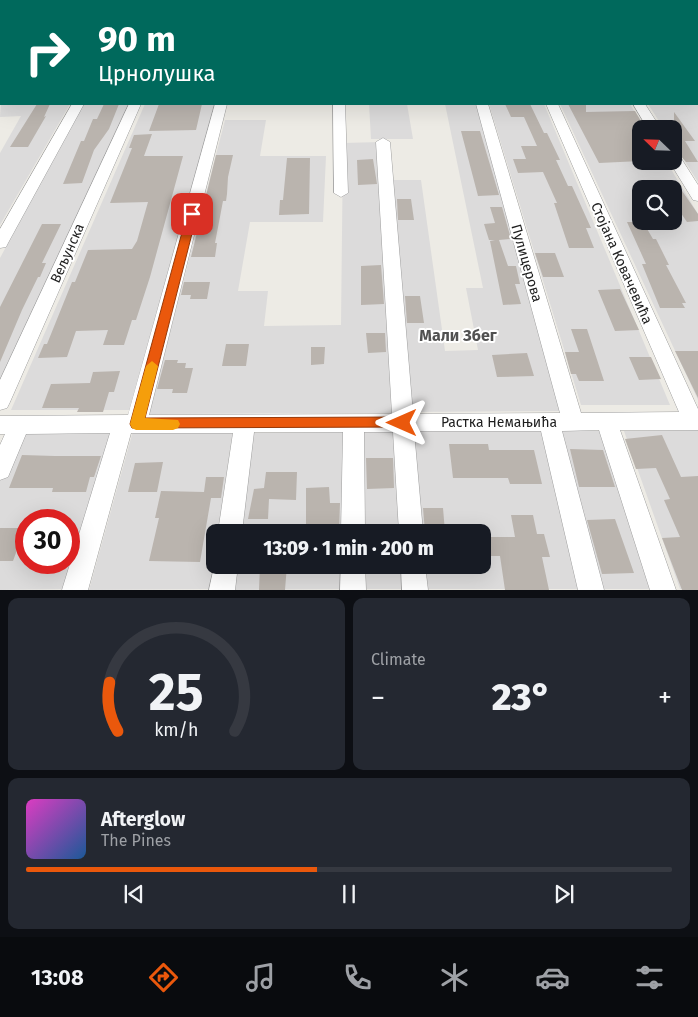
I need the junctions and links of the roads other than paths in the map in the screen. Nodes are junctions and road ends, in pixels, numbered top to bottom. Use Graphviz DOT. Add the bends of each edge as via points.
graph roads {
  1 [pos="77,105"];
  2 [pos="135,105"];
  3 [pos="221,105"];
  4 [pos="339,105"];
  5 [pos="482,105"];
  6 [pos="552,105"];
  7 [pos="640,105"];
  8 [pos="649,120"];
  9 [pos="383,142"];
  10 [pos="681,170"];
  11 [pos="341,193"];
  12 [pos="698,197"];
  13 [pos="0,243"];
  14 [pos="0,402"];
  15 [pos="695,421"];
  16 [pos="549,422"];
  17 [pos="573,422"];
  18 [pos="607,422"];
  19 [pos="354,423"];
  20 [pos="402,423"];
  21 [pos="130,424"];
  22 [pos="245,424"];
  23 [pos="9,425"];
  24 [pos="0,470"];
  25 [pos="231,524"];
  26 [pos="353,524"];
  27 [pos="410,524"];
  28 [pos="225,574"];
  29 [pos="353,574"];
  30 [pos="414,574"];
  31 [pos="75,590"];
  32 [pos="222,590"];
  33 [pos="353,590"];
  34 [pos="415,590"];
  35 [pos="591,590"];
  36 [pos="663,590"];
  1 -- 13 [label="street"];
  2 -- 14 [label="street, Вељунска"];
  3 -- 21 [label="street"];
  4 -- 11 [label="street"];
  5 -- 17 [label="street, Пулицерова"];
  6 -- 15 [label="street, Стојана Ковачевића"];
  7 -- 8 [label="street"];
  9 -- 20 [label="street"];
  10 -- 12 [label="street"];
  15 -- 18 [label="street, Растка Немањића"];
  16 -- 17 [label="street, Растка Немањића"];
  16 -- 20 [label="street, Растка Немањића"];
  16 -- 35 [label="street"];
  17 -- 18 [label="street, Растка Немањића"];
  18 -- 36 [label="street"];
  19 -- 20 [label="street, Растка Немањића"];
  19 -- 22 [label="street, Растка Немањића"];
  19 -- 26 [label="street"];
  20 -- 27 [label="street"];
  21 -- 22 [label="street, Растка Немањића"];
  21 -- 23 [label="street, Растка Немањића"];
  21 -- 31 [label="street"];
  22 -- 25 [label="street"];
  23 -- 24 [label="street"];
  28 -- 32 [label="street"];
  29 -- 33 [label="street"];
  30 -- 34 [label="street"];
}
